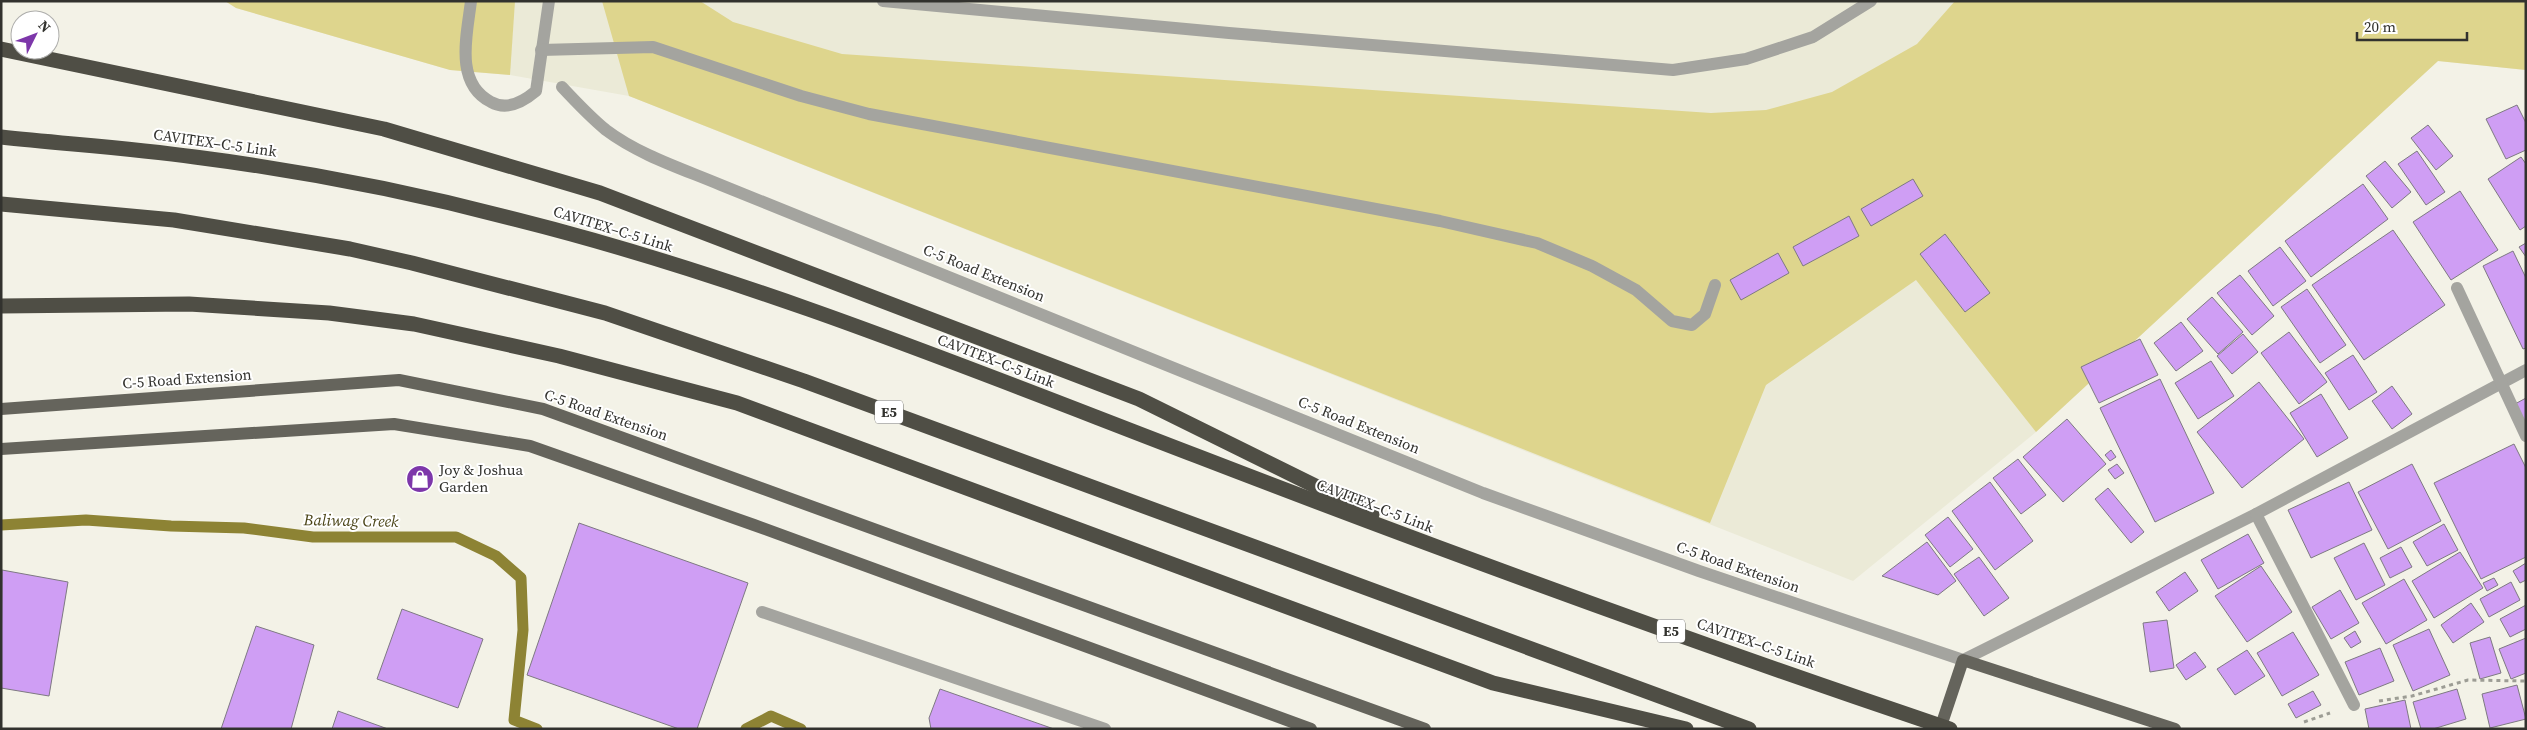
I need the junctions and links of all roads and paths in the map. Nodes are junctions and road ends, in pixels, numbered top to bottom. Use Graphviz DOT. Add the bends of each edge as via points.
graph roads {
  1 [pos="471,1"];
  2 [pos="549,1"];
  3 [pos="883,1"];
  4 [pos="1871,1"];
  5 [pos="1,49"];
  6 [pos="542,50"];
  7 [pos="562,87"];
  8 [pos="1,137"];
  9 [pos="1,204"];
  10 [pos="1716,285"];
  11 [pos="2457,288"];
  12 [pos="1,306"];
  13 [pos="2526,370"];
  14 [pos="2502,383"];
  15 [pos="1,409"];
  16 [pos="2526,436"];
  17 [pos="1,449"];
  18 [pos="2256,514"];
  19 [pos="1456,556"];
  20 [pos="762,612"];
  21 [pos="1963,660"];
  22 [pos="2526,681"];
  23 [pos="2354,705"];
  24 [pos="2304,722"];
  25 [pos="1105,729"];
  26 [pos="1311,729"];
  27 [pos="1425,729"];
  28 [pos="1686,729"];
  29 [pos="1749,729"];
  30 [pos="1940,729"];
  31 [pos="1950,729"];
  32 [pos="2175,729"];
  1 -- 6 [label="street" via="465,61 471,84 482,98 496,106 508,106 536,91"];
  2 -- 6 [label="street"];
  3 -- 4 [label="street" via="1673,70 1746,59 1813,37"];
  5 -- 19 [label="highway" via="384,129 600,193 1139,399"];
  6 -- 10 [label="street" via="653,47 801,96 870,114 1440,221 1537,243 1592,266 1636,290 1672,321 1692,325 1705,314"];
  7 -- 21 [label="street, C-5 Road Extension" via="608,131 721,185 1483,493"];
  8 -- 19 [label="highway, CAVITEX–C-5 Link / E5" via="194,156 309,174 448,202 575,235 828,317"];
  9 -- 29 [label="highway, E5" via="174,220 287,238 412,263 606,313 814,384"];
  11 -- 14 [label="street"];
  12 -- 28 [label="highway" via="189,304 329,313 414,324 559,356 737,403 1493,683"];
  13 -- 14 [label="street"];
  14 -- 16 [label="street"];
  14 -- 18 [label="street"];
  15 -- 27 [label="main road, C-5 Road Extension" via="398,380 543,409"];
  17 -- 26 [label="main road" via="394,424 530,446"];
  18 -- 21 [label="street"];
  18 -- 23 [label="street"];
  19 -- 31 [label="highway, CAVITEX–C-5 Link / E5"];
  20 -- 25 [label="street"];
  21 -- 30 [label="main road"];
  21 -- 32 [label="main road, C-5 Road Extension"];
  22 -- 23 [label="path" via="2468,680 2412,696"];
  23 -- 24 [label="path"];
}
